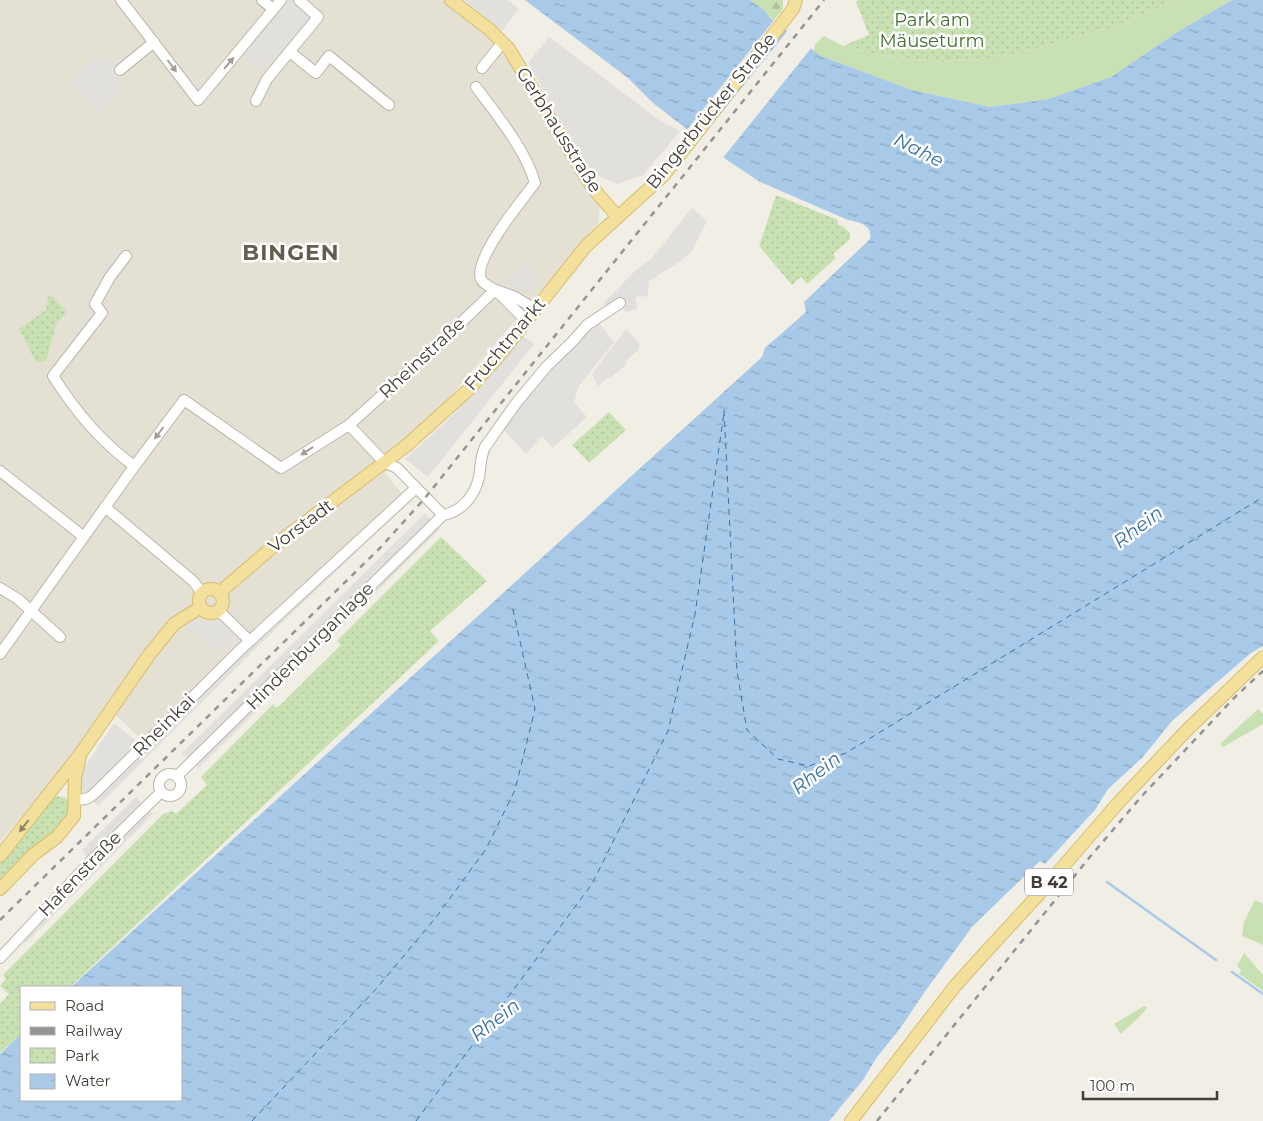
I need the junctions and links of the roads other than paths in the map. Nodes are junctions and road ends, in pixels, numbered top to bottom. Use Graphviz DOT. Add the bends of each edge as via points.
graph roads {
  1 [pos="121,0"];
  2 [pos="262,0"];
  3 [pos="281,0"];
  4 [pos="299,0"];
  5 [pos="450,0"];
  6 [pos="796,0"];
  7 [pos="273,9"];
  8 [pos="154,42"];
  9 [pos="503,42"];
  10 [pos="290,52"];
  11 [pos="482,68"];
  12 [pos="120,70"];
  13 [pos="476,86"];
  14 [pos="256,101"];
  15 [pos="389,105"];
  16 [pos="618,216"];
  17 [pos="126,256"];
  18 [pos="495,290"];
  19 [pos="620,303"];
  20 [pos="535,310"];
  21 [pos="527,321"];
  22 [pos="349,425"];
  23 [pos="384,462"];
  24 [pos="134,466"];
  25 [pos="0,471"];
  26 [pos="416,488"];
  27 [pos="105,507"];
  28 [pos="443,515"];
  29 [pos="84,537"];
  30 [pos="0,588"];
  31 [pos="202,593"];
  32 [pos="220,593"];
  33 [pos="201,607"];
  34 [pos="218,610"];
  35 [pos="31,612"];
  36 [pos="60,637"];
  37 [pos="250,641"];
  38 [pos="0,654"];
  39 [pos="1263,657"];
  40 [pos="81,753"];
  41 [pos="177,776"];
  42 [pos="161,792"];
  43 [pos="48,795"];
  44 [pos="75,799"];
  45 [pos="0,856"];
  46 [pos="0,889"];
  47 [pos="0,958"];
  48 [pos="851,1121"];
  1 -- 8 [label="street"];
  2 -- 7 [label="street"];
  3 -- 7 [label="street"];
  4 -- 10 [label="street" via="318,17"];
  5 -- 9 [label="main road, Gerbhausstraße"];
  6 -- 16 [label="main road, Bingerbrücker Straße" via="785,20 658,181"];
  8 -- 7 [label="street, one-way" via="198,100"];
  8 -- 12 [label="street"];
  9 -- 11 [label="street"];
  9 -- 16 [label="main road, Gerbhausstraße" via="585,176"];
  10 -- 14 [label="street" via="267,79"];
  10 -- 15 [label="street" via="316,73 330,56"];
  13 -- 18 [label="street" via="527,162 535,183 513,210 480,266 481,279"];
  16 -- 20 [label="main road, Fruchtmarkt" via="586,246"];
  17 -- 24 [label="street" via="95,304 102,313 53,376 92,431"];
  18 -- 20 [label="street" via="515,297"];
  18 -- 21 [label="street"];
  18 -- 22 [label="street, Rheinstraße"];
  19 -- 28 [label="street, Hindenburganlage" via="587,325 531,384 481,454 478,479 471,495 460,508"];
  20 -- 21 [label="main road, Fruchtmarkt"];
  21 -- 23 [label="main road, Fruchtmarkt" via="460,398"];
  22 -- 23 [label="street"];
  22 -- 24 [label="street, Rheinstraße, one-way" via="281,468 184,400"];
  23 -- 26 [label="street" via="397,468"];
  23 -- 32 [label="main road, Vorstadt" via="241,573"];
  24 -- 27 [label="street"];
  25 -- 29 [label="street"];
  26 -- 28 [label="street"];
  26 -- 37 [label="street, Rheinkai"];
  27 -- 29 [label="street"];
  27 -- 31 [label="street" via="193,581"];
  28 -- 41 [label="street, Hindenburganlage"];
  29 -- 35 [label="street"];
  30 -- 35 [label="street"];
  31 -- 32 [label="main road" via="213,589"];
  31 -- 33 [label="main road"];
  32 -- 34 [label="main road" via="222,600"];
  33 -- 34 [label="main road" via="208,612"];
  33 -- 40 [label="main road" via="174,624"];
  34 -- 37 [label="street"];
  35 -- 36 [label="street"];
  35 -- 38 [label="street"];
  37 -- 44 [label="street, Rheinkai" via="96,792 88,799"];
  39 -- 48 [label="main road, B 42" via="1119,802 983,955"];
  40 -- 43 [label="main road"];
  40 -- 44 [label="main road" via="75,778"];
  41 -- 42 [label="street, Hafenstraße" via="171,774 161,778"];
  41 -- 42 [label="street" via="182,785 177,794 171,796"];
  42 -- 47 [label="street, Hafenstraße"];
  43 -- 44 [label="main road" via="58,789 66,790"];
  43 -- 45 [label="main road, one-way"];
  44 -- 46 [label="main road" via="74,816 68,826 34,854"];
}
